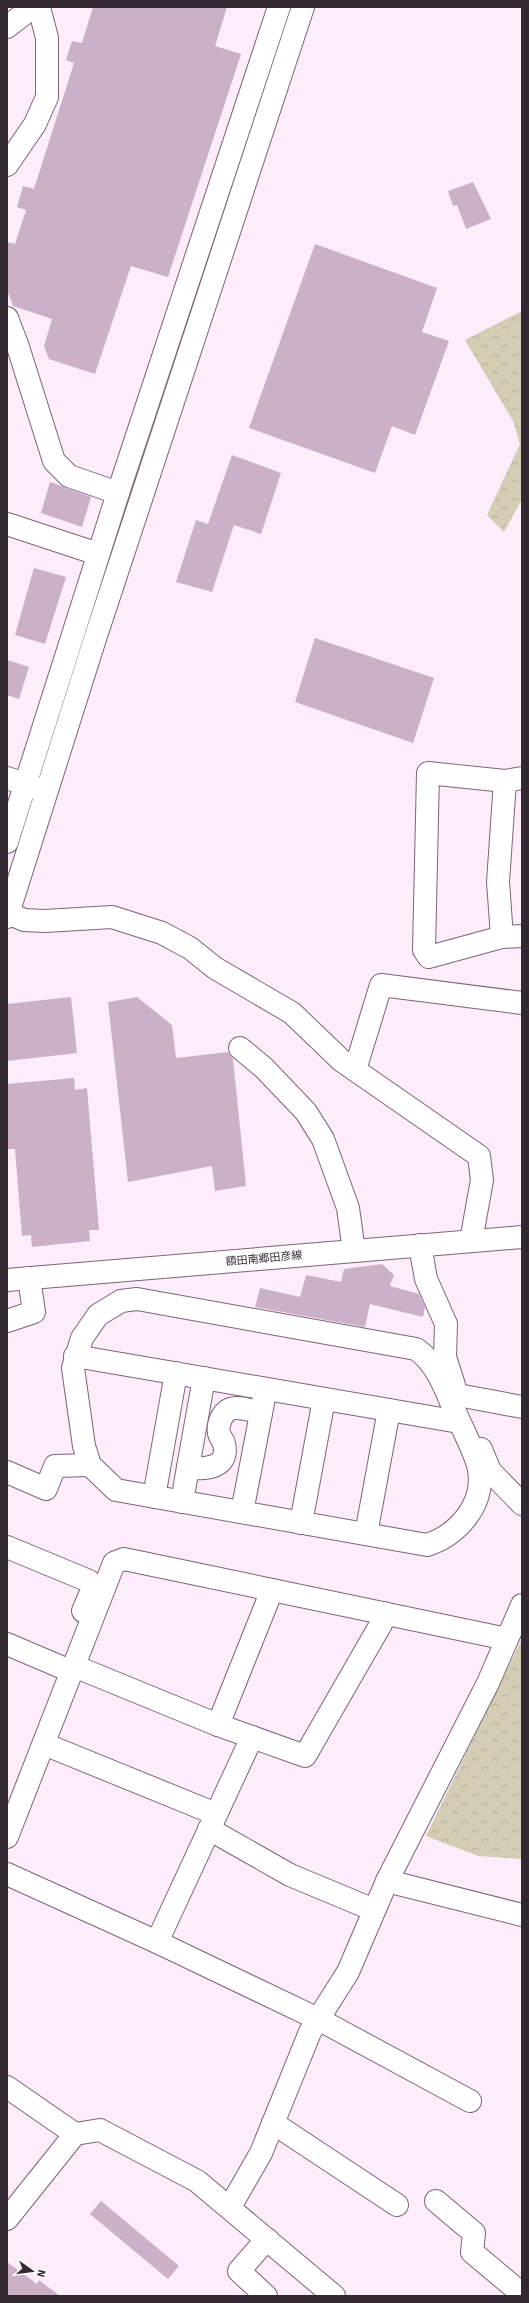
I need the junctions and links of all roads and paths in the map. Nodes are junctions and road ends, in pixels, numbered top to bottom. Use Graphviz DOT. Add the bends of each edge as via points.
graph roads {
  1 [pos="33,7"];
  2 [pos="39,7"];
  3 [pos="279,7"];
  4 [pos="303,7"];
  5 [pos="7,27"];
  6 [pos="7,165"];
  7 [pos="7,318"];
  8 [pos="118,493"];
  9 [pos="7,524"];
  10 [pos="98,554"];
  11 [pos="514,779"];
  12 [pos="17,781"];
  13 [pos="48,792"];
  14 [pos="7,842"];
  15 [pos="8,915"];
  16 [pos="512,936"];
  17 [pos="522,1003"];
  18 [pos="240,1048"];
  19 [pos="355,1070"];
  20 [pos="522,1237"];
  21 [pos="471,1241"];
  22 [pos="420,1245"];
  23 [pos="354,1250"];
  24 [pos="29,1278"];
  25 [pos="7,1280"];
  26 [pos="7,1321"];
  27 [pos="75,1356"];
  28 [pos="176,1373"];
  29 [pos="204,1378"];
  30 [pos="266,1389"];
  31 [pos="458,1395"];
  32 [pos="324,1399"];
  33 [pos="522,1407"];
  34 [pos="389,1410"];
  35 [pos="261,1412"];
  36 [pos="459,1422"];
  37 [pos="90,1465"];
  38 [pos="188,1467"];
  39 [pos="7,1472"];
  40 [pos="154,1497"];
  41 [pos="182,1502"];
  42 [pos="522,1504"];
  43 [pos="242,1512"];
  44 [pos="301,1523"];
  45 [pos="366,1534"];
  46 [pos="7,1548"];
  47 [pos="272,1590"];
  48 [pos="522,1605"];
  49 [pos="384,1613"];
  50 [pos="506,1639"];
  51 [pos="7,1644"];
  52 [pos="67,1666"];
  53 [pos="218,1725"];
  54 [pos="252,1737"];
  55 [pos="44,1744"];
  56 [pos="7,1798"];
  57 [pos="213,1821"];
  58 [pos="7,1838"];
  59 [pos="7,1874"];
  60 [pos="387,1881"];
  61 [pos="374,1910"];
  62 [pos="522,1915"];
  63 [pos="157,1942"];
  64 [pos="320,2020"];
  65 [pos="7,2087"];
  66 [pos="470,2102"];
  67 [pos="273,2123"];
  68 [pos="75,2134"];
  69 [pos="436,2201"];
  70 [pos="397,2205"];
  71 [pos="230,2207"];
  72 [pos="7,2219"];
  73 [pos="267,2239"];
  74 [pos="522,2294"];
  75 [pos="266,2296"];
  76 [pos="334,2296"];
  1 -- 5 [label="street"];
  2 -- 6 [label="street" via="47,38 47,97 36,124"];
  3 -- 8 [label="street"];
  4 -- 13 [label="street" via="99,627"];
  7 -- 8 [label="street" via="54,461 69,476"];
  8 -- 10 [label="street"];
  9 -- 10 [label="street"];
  10 -- 12 [label="street"];
  11 -- 16 [label="street" via="498,882"];
  11 -- 16 [label="street" via="428,773 424,950 429,957"];
  12 -- 13 [label="street"];
  12 -- 14 [label="street"];
  13 -- 15 [label="street"];
  15 -- 19 [label="street" via="24,920 45,921 112,917 162,933 190,948 215,968 292,1013 342,1062"];
  17 -- 19 [label="street" via="381,985"];
  18 -- 23 [label="street" via="264,1068 306,1112 323,1139 348,1208"];
  19 -- 21 [label="street" via="479,1156 482,1180"];
  20 -- 21 [label="street, 額田南郷田彦線"];
  21 -- 22 [label="street, 額田南郷田彦線"];
  22 -- 23 [label="street, 額田南郷田彦線"];
  22 -- 31 [label="street" via="426,1279 446,1324 445,1357"];
  23 -- 24 [label="street, 額田南郷田彦線"];
  24 -- 25 [label="street, 額田南郷田彦線"];
  24 -- 26 [label="street" via="34,1312"];
  27 -- 28 [label="street"];
  27 -- 36 [label="street" via="82,1338 98,1315 121,1301 137,1299 416,1349 432,1365"];
  27 -- 37 [label="street" via="73,1368 84,1446"];
  28 -- 29 [label="street"];
  28 -- 40 [label="street"];
  29 -- 30 [label="street"];
  29 -- 38 [label="street"];
  30 -- 32 [label="street"];
  30 -- 35 [label="street"];
  31 -- 33 [label="street"];
  31 -- 42 [label="street" via="490,1471"];
  32 -- 34 [label="street"];
  32 -- 44 [label="street"];
  34 -- 36 [label="street"];
  34 -- 45 [label="street"];
  35 -- 38 [label="street" via="230,1409 218,1425 219,1435 224,1443 225,1454 222,1462 206,1469"];
  35 -- 43 [label="street"];
  36 -- 45 [label="street" via="479,1470 478,1497 468,1516 447,1535 427,1545"];
  37 -- 39 [label="street" via="55,1466 46,1489"];
  37 -- 40 [label="street" via="116,1490"];
  38 -- 41 [label="street"];
  40 -- 41 [label="street"];
  41 -- 43 [label="street"];
  43 -- 44 [label="street"];
  44 -- 45 [label="street"];
  46 -- 52 [label="street" via="89,1581 92,1590"];
  47 -- 49 [label="street"];
  47 -- 52 [label="street" via="124,1559 114,1563"];
  47 -- 53 [label="street"];
  48 -- 50 [label="street"];
  49 -- 50 [label="street"];
  49 -- 54 [label="street" via="381,1624 305,1756"];
  50 -- 60 [label="street" via="488,1683"];
  51 -- 52 [label="street"];
  52 -- 53 [label="street"];
  52 -- 55 [label="street"];
  52 -- 56 [label="street"];
  53 -- 54 [label="street"];
  54 -- 57 [label="street"];
  55 -- 57 [label="street"];
  55 -- 58 [label="street"];
  57 -- 61 [label="street" via="290,1875"];
  57 -- 63 [label="street"];
  59 -- 63 [label="street"];
  60 -- 61 [label="street"];
  60 -- 62 [label="street"];
  61 -- 64 [label="street" via="348,1972"];
  63 -- 64 [label="street"];
  64 -- 66 [label="street"];
  64 -- 67 [label="street" via="310,2032"];
  65 -- 68 [label="street"];
  67 -- 70 [label="street"];
  67 -- 71 [label="street" via="261,2153"];
  68 -- 71 [label="street" via="100,2130 107,2133 197,2181"];
  68 -- 72 [label="street"];
  69 -- 74 [label="street" via="474,2233 472,2252"];
  71 -- 73 [label="street"];
  73 -- 75 [label="street" via="238,2271"];
  73 -- 76 [label="street"];
}
